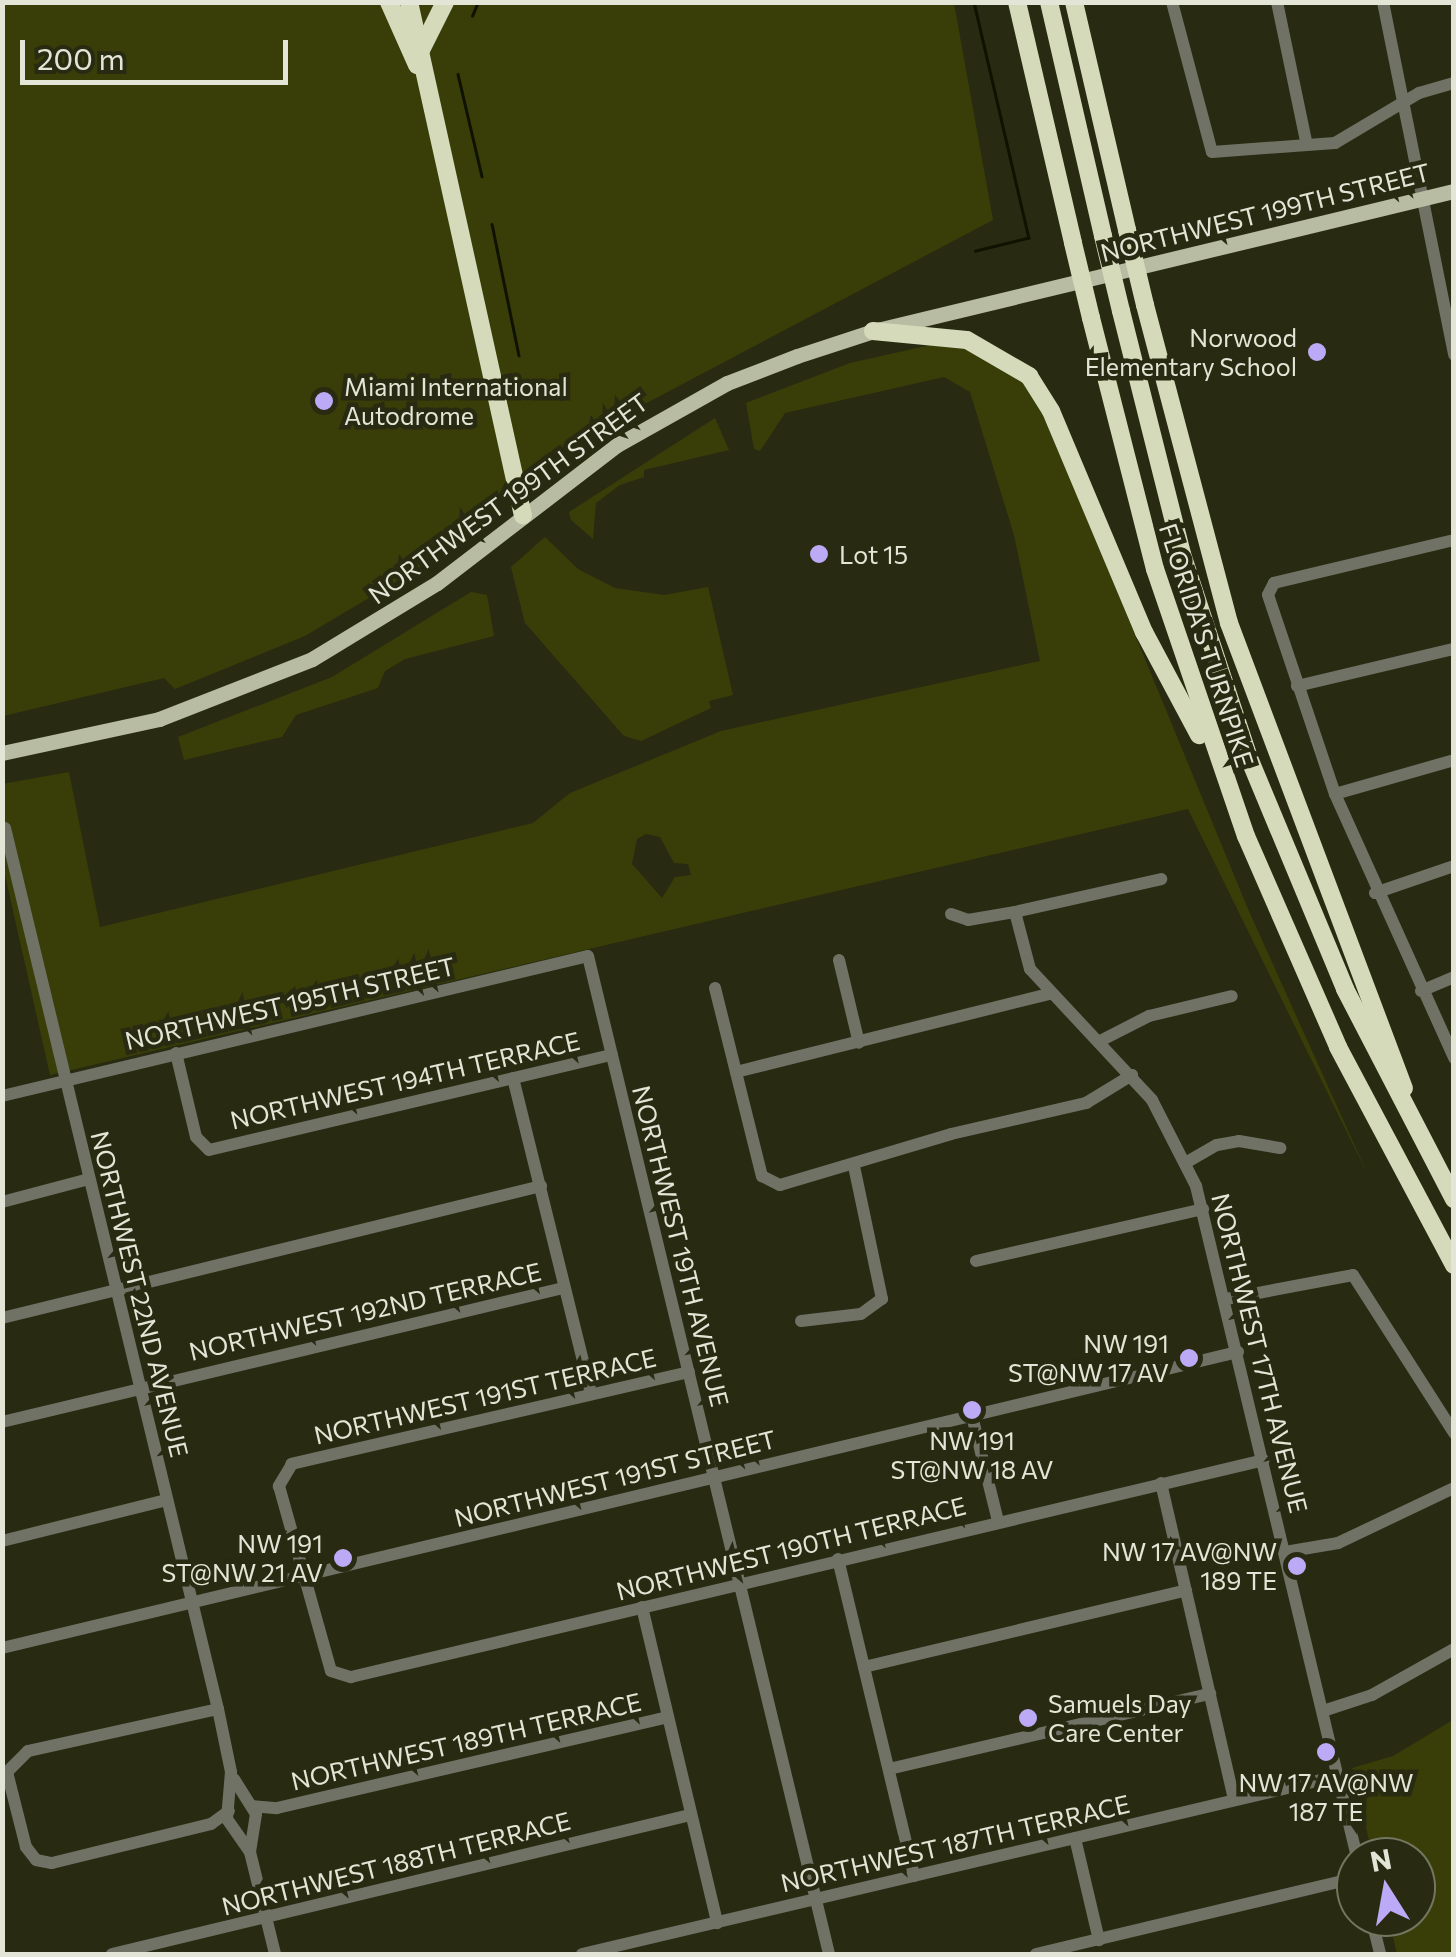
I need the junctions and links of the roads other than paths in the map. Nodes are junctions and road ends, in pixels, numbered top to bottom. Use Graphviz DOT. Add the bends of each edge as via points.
graph roads {
  1 [pos="388,2"];
  2 [pos="409,2"];
  3 [pos="430,2"];
  4 [pos="445,2"];
  5 [pos="1017,2"];
  6 [pos="1048,2"];
  7 [pos="1074,2"];
  8 [pos="1172,2"];
  9 [pos="1277,2"];
  10 [pos="1382,2"];
  11 [pos="420,52"];
  12 [pos="426,82"];
  13 [pos="1454,84"];
  14 [pos="1406,106"];
  15 [pos="1307,146"];
  16 [pos="1454,192"];
  17 [pos="1421,199"];
  18 [pos="1449,312"];
  19 [pos="873,331"];
  20 [pos="1454,354"];
  21 [pos="523,516"];
  22 [pos="1454,540"];
  23 [pos="1454,649"];
  24 [pos="1297,686"];
  25 [pos="2,753"];
  26 [pos="1454,760"];
  27 [pos="1229,792"];
  28 [pos="1335,794"];
  29 [pos="5,828"];
  30 [pos="1454,866"];
  31 [pos="8,871"];
  32 [pos="1161,880"];
  33 [pos="1375,892"];
  34 [pos="1015,912"];
  35 [pos="951,914"];
  36 [pos="588,956"];
  37 [pos="839,960"];
  38 [pos="1454,977"];
  39 [pos="715,988"];
  40 [pos="1421,992"];
  41 [pos="1050,994"];
  42 [pos="1232,996"];
  43 [pos="1102,1040"];
  44 [pos="859,1043"];
  45 [pos="176,1053"];
  46 [pos="612,1055"];
  47 [pos="1454,1058"];
  48 [pos="736,1072"];
  49 [pos="1132,1076"];
  50 [pos="513,1078"];
  51 [pos="64,1080"];
  52 [pos="2,1096"];
  53 [pos="1280,1148"];
  54 [pos="1187,1162"];
  55 [pos="1433,1163"];
  56 [pos="854,1166"];
  57 [pos="89,1179"];
  58 [pos="540,1186"];
  59 [pos="1454,1199"];
  60 [pos="2,1202"];
  61 [pos="1203,1209"];
  62 [pos="976,1261"];
  63 [pos="1454,1265"];
  64 [pos="562,1288"];
  65 [pos="117,1290"];
  66 [pos="1226,1299"];
  67 [pos="2,1318"];
  68 [pos="801,1321"];
  69 [pos="1238,1352"];
  70 [pos="688,1372"];
  71 [pos="142,1387"];
  72 [pos="592,1394"];
  73 [pos="972,1416"];
  74 [pos="2,1422"];
  75 [pos="1454,1432"];
  76 [pos="1264,1460"];
  77 [pos="714,1477"];
  78 [pos="1161,1483"];
  79 [pos="1454,1488"];
  80 [pos="166,1500"];
  81 [pos="998,1521"];
  82 [pos="2,1541"];
  83 [pos="1286,1552"];
  84 [pos="838,1559"];
  85 [pos="302,1578"];
  86 [pos="740,1583"];
  87 [pos="1186,1590"];
  88 [pos="192,1602"];
  89 [pos="642,1607"];
  90 [pos="2,1648"];
  91 [pos="1454,1649"];
  92 [pos="864,1667"];
  93 [pos="1210,1694"];
  94 [pos="218,1708"];
  95 [pos="1323,1711"];
  96 [pos="667,1716"];
  97 [pos="889,1769"];
  98 [pos="231,1772"];
  99 [pos="1338,1776"];
  100 [pos="1234,1800"];
  101 [pos="250,1805"];
  102 [pos="275,1808"];
  103 [pos="230,1809"];
  104 [pos="690,1816"];
  105 [pos="211,1824"];
  106 [pos="254,1824"];
  107 [pos="234,1829"];
  108 [pos="1352,1837"];
  109 [pos="1075,1838"];
  110 [pos="250,1852"];
  111 [pos="914,1876"];
  112 [pos="1336,1883"];
  113 [pos="816,1899"];
  114 [pos="266,1918"];
  115 [pos="716,1923"];
  116 [pos="1099,1940"];
  117 [pos="112,1954"];
  118 [pos="275,1954"];
  119 [pos="582,1954"];
  120 [pos="829,1954"];
  121 [pos="1036,1954"];
  1 -- 12 [label="highway"];
  2 -- 11 [label="highway"];
  3 -- 11 [label="highway"];
  4 -- 11 [label="highway"];
  5 -- 27 [label="highway, FLORIDA'S TURNPIKE, bridge" via="1155,569"];
  6 -- 55 [label="highway, FLORIDA'S TURNPIKE, bridge" via="1182,554 1249,758 1344,989"];
  7 -- 55 [label="highway, bridge" via="1194,508 1247,679"];
  8 -- 15 [label="street" via="1212,152"];
  9 -- 15 [label="street"];
  10 -- 14 [label="street"];
  11 -- 12 [label="highway"];
  12 -- 21 [label="highway"];
  13 -- 14 [label="street" via="1419,93"];
  14 -- 15 [label="street" via="1335,143"];
  14 -- 17 [label="street"];
  16 -- 17 [label="main road, NORTHWEST 199TH STREET"];
  17 -- 18 [label="street"];
  17 -- 19 [label="main road, NORTHWEST 199TH STREET"];
  18 -- 20 [label="street"];
  19 -- 21 [label="main road, NORTHWEST 199TH STREET" via="726,383 670,413"];
  19 -- 27 [label="highway" via="967,340 1008,358 1038,386 1144,632"];
  21 -- 25 [label="main road, NORTHWEST 199TH STREET" via="382,621 236,694 160,720"];
  22 -- 24 [label="street" via="1270,588 1274,623"];
  23 -- 24 [label="street"];
  24 -- 28 [label="street"];
  26 -- 28 [label="street"];
  27 -- 63 [label="highway, FLORIDA'S TURNPIKE" via="1323,1016"];
  28 -- 33 [label="street"];
  29 -- 31 [label="street, NORTHWEST 22ND AVENUE"];
  30 -- 33 [label="street"];
  31 -- 51 [label="street, NORTHWEST 22ND AVENUE"];
  32 -- 34 [label="street"];
  33 -- 40 [label="street"];
  34 -- 35 [label="street" via="968,920"];
  34 -- 41 [label="street, NORTHWEST 17TH AVENUE" via="1030,969"];
  36 -- 45 [label="street, NORTHWEST 195TH STREET"];
  36 -- 46 [label="street, NORTHWEST 19TH AVENUE"];
  37 -- 44 [label="street"];
  38 -- 40 [label="street"];
  39 -- 48 [label="street"];
  40 -- 47 [label="street"];
  41 -- 43 [label="street, NORTHWEST 17TH AVENUE"];
  41 -- 44 [label="street"];
  42 -- 43 [label="street" via="1149,1016"];
  43 -- 49 [label="street, NORTHWEST 17TH AVENUE"];
  44 -- 48 [label="street"];
  45 -- 50 [label="street, NORTHWEST 194TH TERRACE" via="196,1138 209,1150"];
  45 -- 51 [label="street, NORTHWEST 195TH STREET"];
  46 -- 50 [label="street, NORTHWEST 194TH TERRACE"];
  46 -- 70 [label="street, NORTHWEST 19TH AVENUE"];
  48 -- 56 [label="street" via="762,1176 780,1185"];
  49 -- 54 [label="street, NORTHWEST 17TH AVENUE"];
  49 -- 56 [label="street" via="1086,1104 950,1134"];
  50 -- 58 [label="street"];
  51 -- 52 [label="street, NORTHWEST 195TH STREET"];
  51 -- 57 [label="street, NORTHWEST 22ND AVENUE"];
  53 -- 54 [label="street" via="1217,1144"];
  54 -- 61 [label="street, NORTHWEST 17TH AVENUE"];
  55 -- 59 [label="highway, FLORIDA'S TURNPIKE"];
  56 -- 68 [label="street" via="882,1294 874,1310"];
  57 -- 60 [label="street"];
  57 -- 65 [label="street, NORTHWEST 22ND AVENUE"];
  58 -- 64 [label="street"];
  58 -- 65 [label="street"];
  61 -- 62 [label="street"];
  61 -- 66 [label="street, NORTHWEST 17TH AVENUE"];
  64 -- 71 [label="street, NORTHWEST 192ND TERRACE"];
  64 -- 72 [label="street"];
  65 -- 67 [label="street"];
  65 -- 71 [label="street, NORTHWEST 22ND AVENUE"];
  66 -- 69 [label="street, NORTHWEST 17TH AVENUE"];
  66 -- 75 [label="street" via="1352,1275"];
  69 -- 73 [label="street, NORTHWEST 191ST STREET"];
  69 -- 76 [label="street, NORTHWEST 17TH AVENUE"];
  70 -- 72 [label="street, NORTHWEST 191ST TERRACE"];
  70 -- 77 [label="street, NORTHWEST 19TH AVENUE"];
  71 -- 74 [label="street, NORTHWEST 192ND TERRACE"];
  71 -- 80 [label="street, NORTHWEST 22ND AVENUE"];
  72 -- 85 [label="street, NORTHWEST 191ST TERRACE" via="292,1464 279,1486"];
  73 -- 77 [label="street, NORTHWEST 191ST STREET"];
  73 -- 81 [label="street"];
  76 -- 78 [label="street, NORTHWEST 190TH TERRACE"];
  76 -- 83 [label="street, NORTHWEST 17TH AVENUE"];
  77 -- 85 [label="street, NORTHWEST 191ST STREET"];
  77 -- 86 [label="street, NORTHWEST 19TH AVENUE"];
  78 -- 81 [label="street, NORTHWEST 190TH TERRACE"];
  78 -- 87 [label="street"];
  79 -- 83 [label="street" via="1338,1543"];
  80 -- 82 [label="street"];
  80 -- 88 [label="street, NORTHWEST 22ND AVENUE"];
  81 -- 84 [label="street, NORTHWEST 190TH TERRACE"];
  83 -- 95 [label="street, NORTHWEST 17TH AVENUE"];
  84 -- 86 [label="street, NORTHWEST 190TH TERRACE"];
  84 -- 92 [label="street"];
  85 -- 88 [label="street, NORTHWEST 191ST STREET"];
  85 -- 89 [label="street, NORTHWEST 190TH TERRACE" via="331,1671 351,1677"];
  86 -- 89 [label="street, NORTHWEST 190TH TERRACE"];
  86 -- 113 [label="street, NORTHWEST 19TH AVENUE"];
  87 -- 92 [label="street"];
  87 -- 93 [label="street"];
  88 -- 90 [label="street, NORTHWEST 191ST STREET"];
  88 -- 94 [label="street, NORTHWEST 22ND AVENUE"];
  89 -- 96 [label="street"];
  91 -- 95 [label="street" via="1372,1695"];
  92 -- 97 [label="street"];
  93 -- 97 [label="street"];
  93 -- 100 [label="street"];
  94 -- 98 [label="street, NORTHWEST 22ND AVENUE"];
  94 -- 105 [label="street" via="28,1750 7,1772 26,1847 36,1860 52,1862"];
  95 -- 99 [label="street, NORTHWEST 17TH AVENUE"];
  96 -- 102 [label="street, NORTHWEST 189TH TERRACE"];
  96 -- 104 [label="street"];
  97 -- 111 [label="street"];
  98 -- 101 [label="street, NORTHWEST 22ND AVENUE"];
  98 -- 103 [label="street, NORTHWEST 22ND AVENUE"];
  99 -- 100 [label="street, NORTHWEST 187TH TERRACE"];
  99 -- 108 [label="street, NORTHWEST 17TH AVENUE"];
  100 -- 109 [label="street, NORTHWEST 187TH TERRACE"];
  101 -- 102 [label="street, NORTHWEST 189TH TERRACE"];
  101 -- 103 [label="street, NORTHWEST 189TH TERRACE"];
  101 -- 106 [label="street, NORTHWEST 22ND AVENUE"];
  102 -- 106 [label="street, NORTHWEST 189TH TERRACE"];
  103 -- 105 [label="street"];
  103 -- 107 [label="street, NORTHWEST 22ND AVENUE"];
  104 -- 114 [label="street, NORTHWEST 188TH TERRACE"];
  104 -- 115 [label="street"];
  105 -- 107 [label="street"];
  106 -- 107 [label="street"];
  106 -- 110 [label="street"];
  107 -- 110 [label="street"];
  109 -- 111 [label="street, NORTHWEST 187TH TERRACE"];
  109 -- 116 [label="street"];
  110 -- 114 [label="street"];
  111 -- 113 [label="street, NORTHWEST 187TH TERRACE"];
  112 -- 116 [label="street"];
  113 -- 115 [label="street, NORTHWEST 187TH TERRACE"];
  113 -- 120 [label="street, NORTHWEST 19TH AVENUE"];
  114 -- 117 [label="street, NORTHWEST 188TH TERRACE"];
  114 -- 118 [label="street"];
  115 -- 119 [label="street, NORTHWEST 187TH TERRACE"];
  116 -- 121 [label="street"];
}
